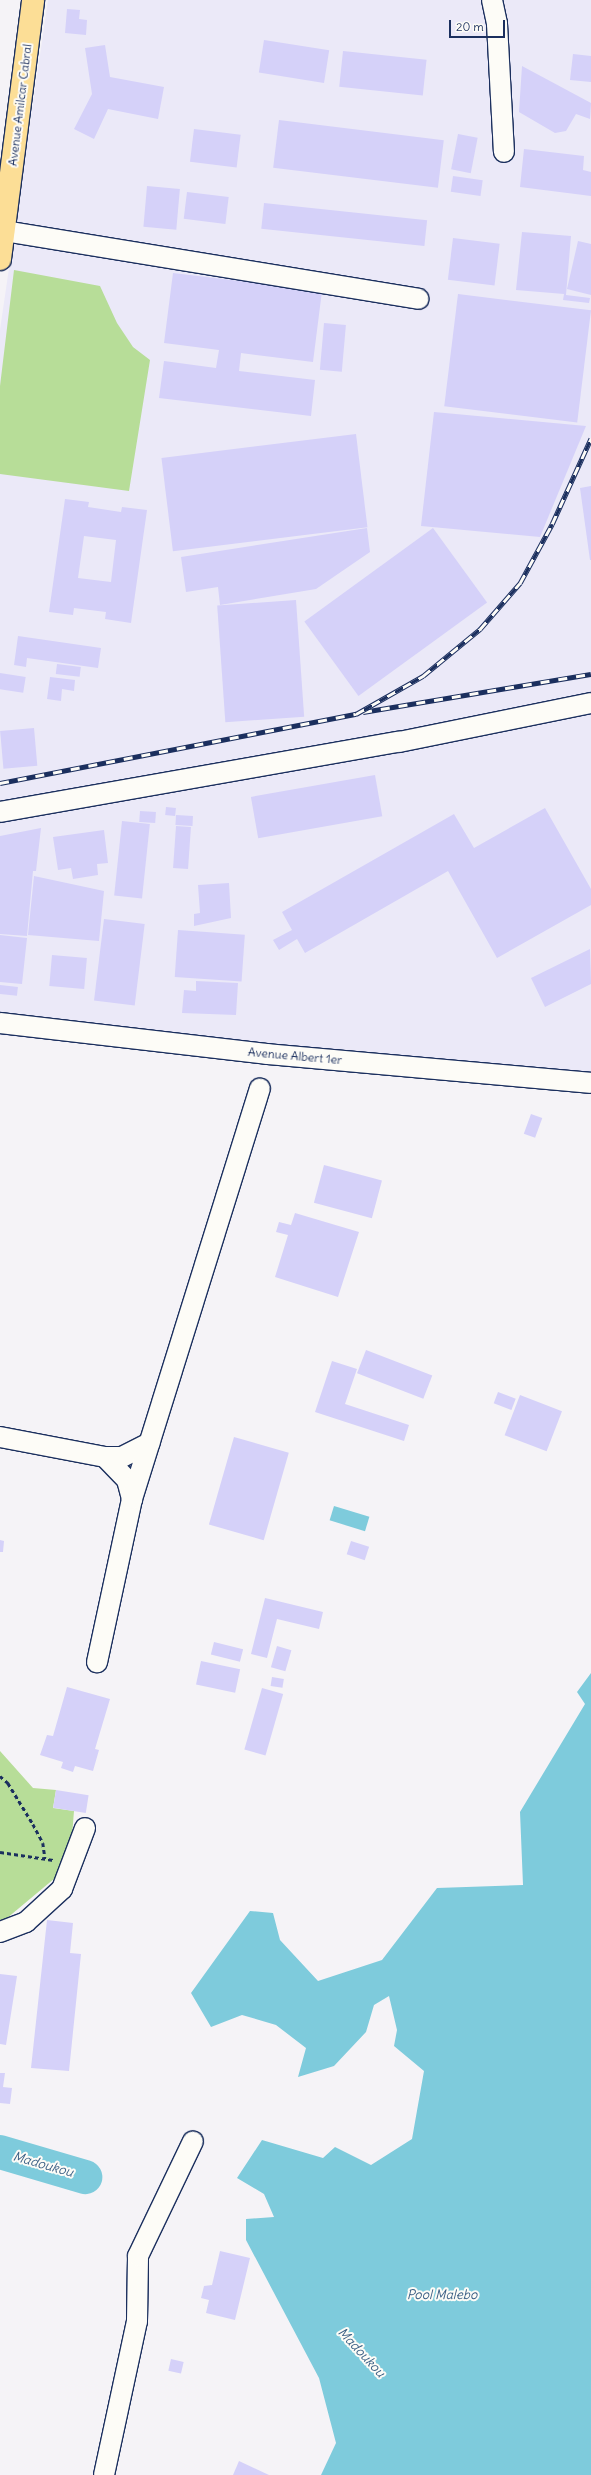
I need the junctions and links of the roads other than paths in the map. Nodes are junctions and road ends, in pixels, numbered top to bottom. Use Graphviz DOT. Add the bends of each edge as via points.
graph roads {
  1 [pos="33,0"];
  2 [pos="492,0"];
  3 [pos="504,152"];
  4 [pos="4,231"];
  5 [pos="0,258"];
  6 [pos="418,298"];
  7 [pos="591,703"];
  8 [pos="0,812"];
  9 [pos="0,1023"];
  10 [pos="591,1083"];
  11 [pos="260,1088"];
  12 [pos="0,1436"];
  13 [pos="150,1443"];
  14 [pos="105,1457"];
  15 [pos="132,1499"];
  16 [pos="97,1662"];
  17 [pos="85,1828"];
  18 [pos="0,1932"];
  19 [pos="193,2141"];
  20 [pos="104,2475"];
  1 -- 4 [label="main road, Avenue Amilcar Cabral"];
  2 -- 3 [label="street" via="497,24"];
  4 -- 5 [label="main road, Avenue Amilcar Cabral"];
  4 -- 6 [label="street"];
  7 -- 8 [label="street" via="399,742"];
  9 -- 10 [label="street, Avenue Albert 1er" via="267,1054"];
  11 -- 13 [label="street"];
  12 -- 14 [label="street"];
  13 -- 14 [label="street" via="122,1457"];
  13 -- 15 [label="street"];
  14 -- 15 [label="street" via="127,1480"];
  15 -- 16 [label="street"];
  17 -- 18 [label="street" via="62,1889 43,1910 26,1922"];
  19 -- 20 [label="street" via="138,2256 137,2321"];
}
